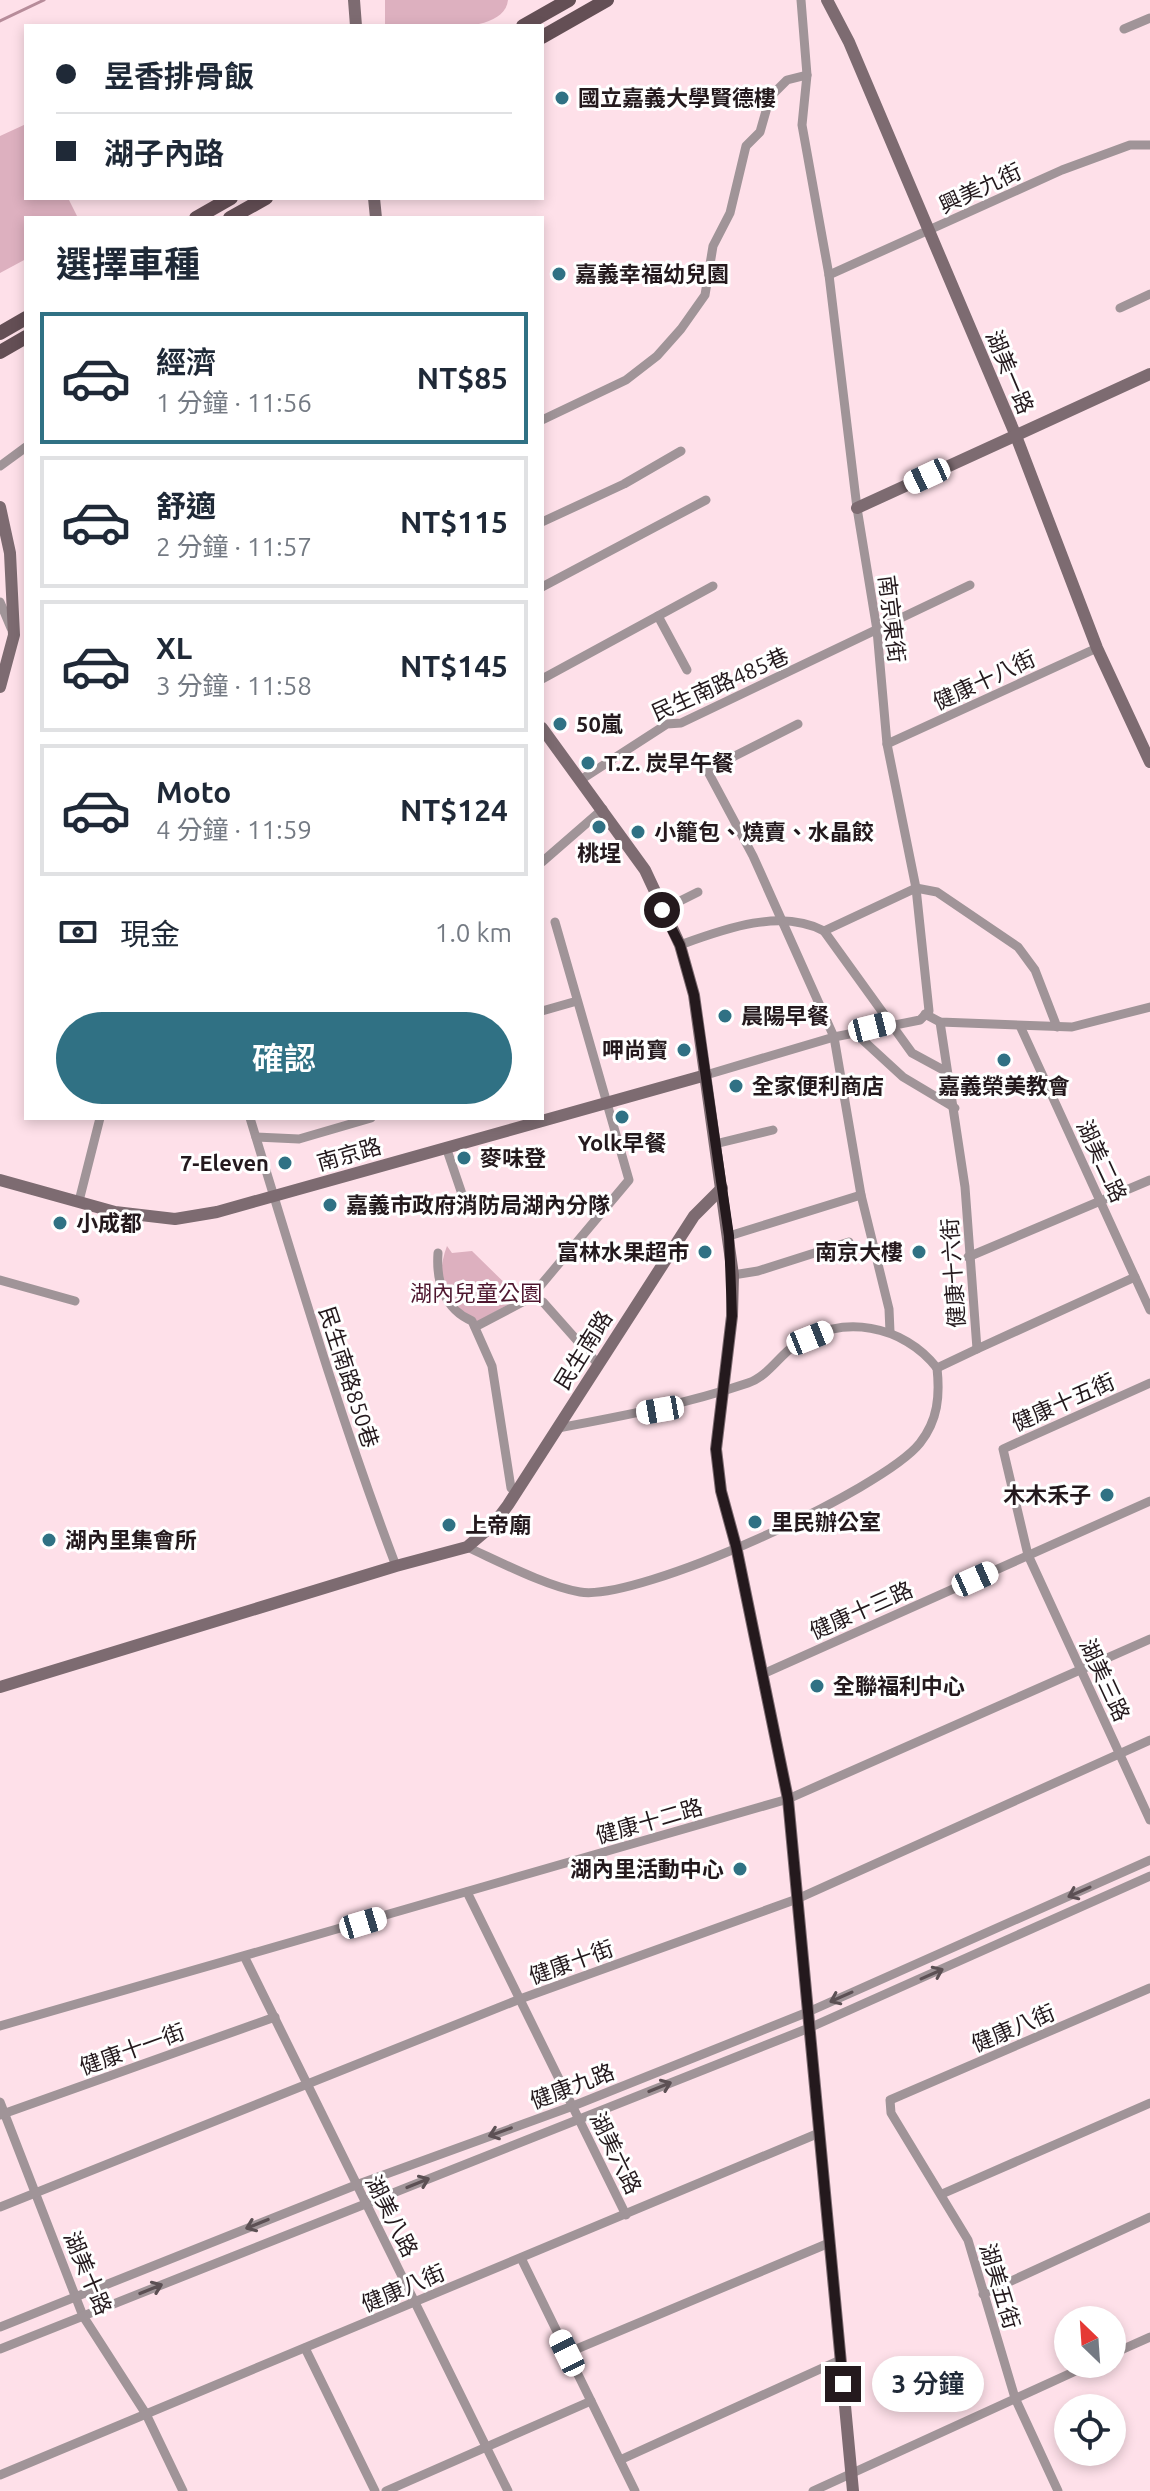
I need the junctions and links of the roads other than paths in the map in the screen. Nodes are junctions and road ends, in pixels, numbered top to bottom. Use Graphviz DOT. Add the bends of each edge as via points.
graph roads {
  1 [pos="354,0"];
  2 [pos="569,0"];
  3 [pos="607,0"];
  4 [pos="801,0"];
  5 [pos="827,0"];
  6 [pos="1150,18"];
  7 [pos="356,24"];
  8 [pos="527,24"];
  9 [pos="1124,29"];
  10 [pos="544,36"];
  11 [pos="807,75"];
  12 [pos="1150,145"];
  13 [pos="228,200"];
  14 [pos="262,200"];
  15 [pos="200,216"];
  16 [pos="234,216"];
  17 [pos="927,232"];
  18 [pos="829,275"];
  19 [pos="1150,294"];
  20 [pos="1120,308"];
  21 [pos="24,319"];
  22 [pos="0,333"];
  23 [pos="24,338"];
  24 [pos="0,352"];
  25 [pos="1150,374"];
  26 [pos="544,419"];
  27 [pos="1016,436"];
  28 [pos="24,448"];
  29 [pos="681,451"];
  30 [pos="0,466"];
  31 [pos="706,500"];
  32 [pos="0,507"];
  33 [pos="857,508"];
  34 [pos="544,521"];
  35 [pos="970,585"];
  36 [pos="544,586"];
  37 [pos="713,586"];
  38 [pos="0,602"];
  39 [pos="658,616"];
  40 [pos="877,630"];
  41 [pos="14,635"];
  42 [pos="1097,648"];
  43 [pos="687,670"];
  44 [pos="544,678"];
  45 [pos="0,687"];
  46 [pos="798,724"];
  47 [pos="544,731"];
  48 [pos="887,744"];
  49 [pos="1150,762"];
  50 [pos="582,779"];
  51 [pos="603,809"];
  52 [pos="544,860"];
  53 [pos="916,888"];
  54 [pos="698,892"];
  55 [pos="662,910"];
  56 [pos="784,921"];
  57 [pos="555,922"];
  58 [pos="824,931"];
  59 [pos="680,945"];
  60 [pos="577,1001"];
  61 [pos="1150,1007"];
  62 [pos="544,1010"];
  63 [pos="925,1014"];
  64 [pos="940,1022"];
  65 [pos="890,1023"];
  66 [pos="1057,1027"];
  67 [pos="1021,1028"];
  68 [pos="854,1032"];
  69 [pos="834,1037"];
  70 [pos="947,1072"];
  71 [pos="706,1075"];
  72 [pos="605,1101"];
  73 [pos="955,1108"];
  74 [pos="544,1119"];
  75 [pos="99,1120"];
  76 [pos="251,1120"];
  77 [pos="364,1120"];
  78 [pos="539,1120"];
  79 [pos="773,1130"];
  80 [pos="256,1137"];
  81 [pos="715,1144"];
  82 [pos="446,1147"];
  83 [pos="0,1180"];
  84 [pos="1150,1180"];
  85 [pos="722,1188"];
  86 [pos="462,1194"];
  87 [pos="861,1195"];
  88 [pos="276,1196"];
  89 [pos="79,1201"];
  90 [pos="1100,1201"];
  91 [pos="729,1236"];
  92 [pos="849,1242"];
  93 [pos="438,1253"];
  94 [pos="968,1257"];
  95 [pos="733,1275"];
  96 [pos="1135,1277"];
  97 [pos="0,1280"];
  98 [pos="530,1298"];
  99 [pos="75,1301"];
  100 [pos="1150,1310"];
  101 [pos="475,1327"];
  102 [pos="890,1332"];
  103 [pos="977,1349"];
  104 [pos="598,1364"];
  105 [pos="937,1368"];
  106 [pos="1150,1383"];
  107 [pos="722,1389"];
  108 [pos="558,1428"];
  109 [pos="516,1492"];
  110 [pos="1150,1501"];
  111 [pos="736,1546"];
  112 [pos="467,1547"];
  113 [pos="1028,1555"];
  114 [pos="396,1566"];
  115 [pos="1150,1639"];
  116 [pos="1081,1670"];
  117 [pos="763,1674"];
  118 [pos="0,1687"];
  119 [pos="1150,1740"];
  120 [pos="1119,1753"];
  121 [pos="788,1799"];
  122 [pos="1150,1820"];
  123 [pos="1150,1860"];
  124 [pos="1150,1876"];
  125 [pos="467,1892"];
  126 [pos="797,1899"];
  127 [pos="245,1958"];
  128 [pos="1150,1988"];
  129 [pos="520,1999"];
  130 [pos="808,2012"];
  131 [pos="275,2017"];
  132 [pos="0,2026"];
  133 [pos="809,2028"];
  134 [pos="308,2085"];
  135 [pos="890,2100"];
  136 [pos="0,2102"];
  137 [pos="1150,2103"];
  138 [pos="573,2106"];
  139 [pos="2,2114"];
  140 [pos="579,2119"];
  141 [pos="819,2133"];
  142 [pos="356,2185"];
  143 [pos="37,2194"];
  144 [pos="942,2194"];
  145 [pos="367,2204"];
  146 [pos="0,2207"];
  147 [pos="626,2215"];
  148 [pos="1150,2217"];
  149 [pos="829,2243"];
  150 [pos="521,2258"];
  151 [pos="983,2294"];
  152 [pos="74,2296"];
  153 [pos="415,2302"];
  154 [pos="83,2316"];
  155 [pos="0,2327"];
  156 [pos="1150,2337"];
  157 [pos="305,2348"];
  158 [pos="1126,2348"];
  159 [pos="0,2349"];
  160 [pos="567,2353"];
  161 [pos="840,2360"];
  162 [pos="1060,2378"];
  163 [pos="1015,2398"];
  164 [pos="591,2401"];
  165 [pos="146,2414"];
  166 [pos="486,2447"];
  167 [pos="620,2460"];
  168 [pos="851,2474"];
  169 [pos="0,2475"];
  170 [pos="183,2491"];
  171 [pos="375,2491"];
  172 [pos="386,2491"];
  173 [pos="508,2491"];
  174 [pos="635,2491"];
  175 [pos="813,2491"];
  176 [pos="853,2491"];
  177 [pos="1058,2491"];
  1 -- 7 [label="street"];
  2 -- 8 [label="main road"];
  3 -- 10 [label="main road"];
  4 -- 11 [label="street, 南京東街"];
  5 -- 17 [label="street, 湖美一路"];
  6 -- 9 [label="street"];
  11 -- 18 [label="street, 南京東街" via="802,125"];
  11 -- 26 [label="street" via="787,80 770,97 760,132 746,146 730,213 713,246 705,295 681,329 626,380"];
  12 -- 17 [label="street, 興美九街" via="1130,145 1062,170"];
  13 -- 15 [label="main road"];
  14 -- 16 [label="main road"];
  17 -- 18 [label="street, 興美九街"];
  17 -- 27 [label="street, 湖美一路"];
  18 -- 33 [label="street, 南京東街"];
  19 -- 20 [label="street"];
  21 -- 22 [label="main road"];
  23 -- 24 [label="main road"];
  25 -- 27 [label="street"];
  27 -- 33 [label="street"];
  27 -- 42 [label="street, 湖美一路"];
  28 -- 30 [label="street"];
  29 -- 34 [label="street"];
  31 -- 36 [label="street"];
  32 -- 41 [label="street" via="10,553"];
  33 -- 40 [label="street, 南京東街"];
  35 -- 40 [label="street, 民生南路485巷"];
  37 -- 39 [label="street"];
  38 -- 41 [label="street"];
  39 -- 43 [label="street"];
  39 -- 44 [label="street"];
  40 -- 48 [label="street, 南京東街"];
  40 -- 50 [label="street, 民生南路485巷" via="681,723 667,724"];
  41 -- 45 [label="street"];
  42 -- 48 [label="street, 健康十八街"];
  42 -- 49 [label="street, 湖美一路"];
  46 -- 56 [label="street" via="707,770"];
  47 -- 50 [label="street"];
  48 -- 53 [label="street, 南京東街"];
  50 -- 51 [label="street"];
  51 -- 52 [label="street"];
  51 -- 55 [label="street" via="645,870"];
  53 -- 58 [label="street"];
  53 -- 63 [label="street, 南京東街" via="929,1011"];
  53 -- 66 [label="street" via="937,892 1018,947 1035,970"];
  54 -- 55 [label="street"];
  55 -- 59 [label="street"];
  56 -- 58 [label="street" via="802,921"];
  56 -- 59 [label="street" via="724,929"];
  56 -- 69 [label="street"];
  57 -- 60 [label="street"];
  58 -- 65 [label="street"];
  59 -- 71 [label="street"];
  60 -- 62 [label="street"];
  60 -- 72 [label="street"];
  61 -- 66 [label="street"];
  63 -- 64 [label="street"];
  63 -- 65 [label="street" via="920,1020"];
  64 -- 67 [label="street"];
  64 -- 70 [label="street, 健康十六街"];
  65 -- 68 [label="street"];
  65 -- 70 [label="street" via="912,1053"];
  66 -- 67 [label="street"];
  67 -- 90 [label="street, 湖美二路"];
  68 -- 69 [label="street"];
  68 -- 73 [label="street" via="903,1077"];
  69 -- 71 [label="street"];
  69 -- 87 [label="street"];
  70 -- 73 [label="street, 健康十六街"];
  71 -- 72 [label="street, 南京路"];
  71 -- 81 [label="street"];
  72 -- 74 [label="street, 南京路"];
  72 -- 98 [label="street" via="629,1180"];
  73 -- 94 [label="street, 健康十六街"];
  75 -- 89 [label="street"];
  76 -- 80 [label="street, 民生南路850巷"];
  77 -- 80 [label="street" via="299,1139"];
  78 -- 82 [label="street, 南京路"];
  79 -- 81 [label="street"];
  80 -- 88 [label="street, 民生南路850巷"];
  81 -- 85 [label="street"];
  82 -- 86 [label="street"];
  82 -- 88 [label="street, 南京路"];
  83 -- 89 [label="street, 南京路"];
  84 -- 90 [label="street"];
  85 -- 91 [label="street"];
  85 -- 104 [label="street, 民生南路" via="694,1216"];
  87 -- 91 [label="street"];
  87 -- 102 [label="street"];
  88 -- 89 [label="street, 南京路" via="175,1219 115,1212"];
  88 -- 114 [label="street, 民生南路850巷" via="313,1329"];
  90 -- 94 [label="street"];
  90 -- 96 [label="street, 湖美二路"];
  91 -- 95 [label="street"];
  92 -- 95 [label="street"];
  93 -- 101 [label="street" via="444,1295 457,1315"];
  94 -- 103 [label="street, 健康十六街"];
  95 -- 107 [label="street"];
  96 -- 100 [label="street, 湖美二路"];
  96 -- 103 [label="street, 健康十六街"];
  97 -- 99 [label="street"];
  98 -- 101 [label="street"];
  98 -- 104 [label="street" via="543,1302"];
  101 -- 109 [label="street" via="492,1366 511,1488"];
  102 -- 105 [label="street" via="916,1346"];
  102 -- 107 [label="street" via="856,1327 826,1332 795,1344 751,1383"];
  103 -- 105 [label="street"];
  104 -- 108 [label="street, 民生南路"];
  105 -- 111 [label="street" via="938,1407 921,1442 904,1459 834,1503"];
  106 -- 113 [label="street, 健康十五街" via="1003,1449"];
  107 -- 108 [label="street" via="660,1410"];
  107 -- 111 [label="street" via="716,1449"];
  108 -- 109 [label="street, 民生南路"];
  109 -- 112 [label="street, 民生南路" via="493,1525"];
  110 -- 113 [label="street, 健康十三路"];
  111 -- 112 [label="street" via="642,1586 582,1593"];
  111 -- 117 [label="street"];
  112 -- 114 [label="street, 民生南路"];
  113 -- 116 [label="street, 湖美三路"];
  113 -- 117 [label="street, 健康十三路"];
  114 -- 118 [label="street, 民生南路"];
  115 -- 116 [label="street, 健康十二路"];
  116 -- 120 [label="street, 湖美三路"];
  116 -- 121 [label="street, 健康十二路"];
  117 -- 121 [label="street"];
  119 -- 120 [label="street, 健康十街"];
  120 -- 122 [label="street, 湖美三路"];
  120 -- 126 [label="street, 健康十街"];
  121 -- 125 [label="street, 健康十二路"];
  121 -- 126 [label="street"];
  123 -- 130 [label="street, 健康九路, one-way"];
  133 -- 124 [label="street, one-way"];
  125 -- 127 [label="street, 健康十二路"];
  125 -- 129 [label="street, 湖美六路"];
  126 -- 129 [label="street, 健康十街"];
  126 -- 130 [label="street"];
  127 -- 131 [label="street, 湖美八路"];
  127 -- 132 [label="street, 健康十二路"];
  128 -- 135 [label="street, 健康八街"];
  129 -- 134 [label="street, 健康十街"];
  129 -- 138 [label="street, 湖美六路"];
  130 -- 133 [label="street"];
  130 -- 138 [label="street, 健康九路"];
  131 -- 134 [label="street, 湖美八路"];
  131 -- 139 [label="street, 健康十一街"];
  140 -- 133 [label="street, one-way"];
  133 -- 141 [label="street"];
  134 -- 142 [label="street, 湖美八路"];
  134 -- 143 [label="street, 健康十街"];
  135 -- 144 [label="street, 湖美五街" via="891,2113"];
  136 -- 139 [label="street, 湖美十路"];
  137 -- 144 [label="street"];
  138 -- 140 [label="street, 湖美六路"];
  138 -- 142 [label="street, 健康九路, one-way"];
  139 -- 143 [label="street, 湖美十路"];
  145 -- 140 [label="street, one-way"];
  140 -- 147 [label="street, 湖美六路"];
  141 -- 147 [label="street, 健康八街"];
  141 -- 149 [label="street"];
  142 -- 145 [label="street, 湖美八路"];
  142 -- 152 [label="street, 健康九路, one-way"];
  143 -- 146 [label="street, 健康十街"];
  143 -- 152 [label="street, 湖美十路"];
  144 -- 151 [label="street, 湖美五街" via="968,2240"];
  145 -- 153 [label="street, 湖美八路"];
  154 -- 145 [label="street, one-way"];
  147 -- 150 [label="street, 健康八街"];
  148 -- 151 [label="street"];
  149 -- 160 [label="street"];
  149 -- 161 [label="street"];
  150 -- 153 [label="street, 健康八街"];
  150 -- 160 [label="street"];
  151 -- 163 [label="street, 湖美五街"];
  152 -- 154 [label="street, 湖美十路"];
  152 -- 155 [label="street, 健康九路"];
  153 -- 157 [label="street, 健康八街"];
  153 -- 166 [label="street, 湖美八路"];
  154 -- 159 [label="street"];
  154 -- 165 [label="street, 湖美十路"];
  156 -- 158 [label="street"];
  157 -- 165 [label="street, 健康八街"];
  157 -- 171 [label="street"];
  160 -- 164 [label="street"];
  161 -- 167 [label="street"];
  161 -- 168 [label="street"];
  162 -- 163 [label="street"];
  163 -- 168 [label="street"];
  163 -- 177 [label="street, 湖美五街"];
  164 -- 166 [label="street"];
  164 -- 167 [label="street"];
  165 -- 169 [label="street, 健康八街"];
  165 -- 170 [label="street, 湖美十路"];
  166 -- 172 [label="street"];
  166 -- 173 [label="street, 湖美八路"];
  167 -- 174 [label="street"];
  168 -- 175 [label="street"];
  168 -- 176 [label="street"];
}
